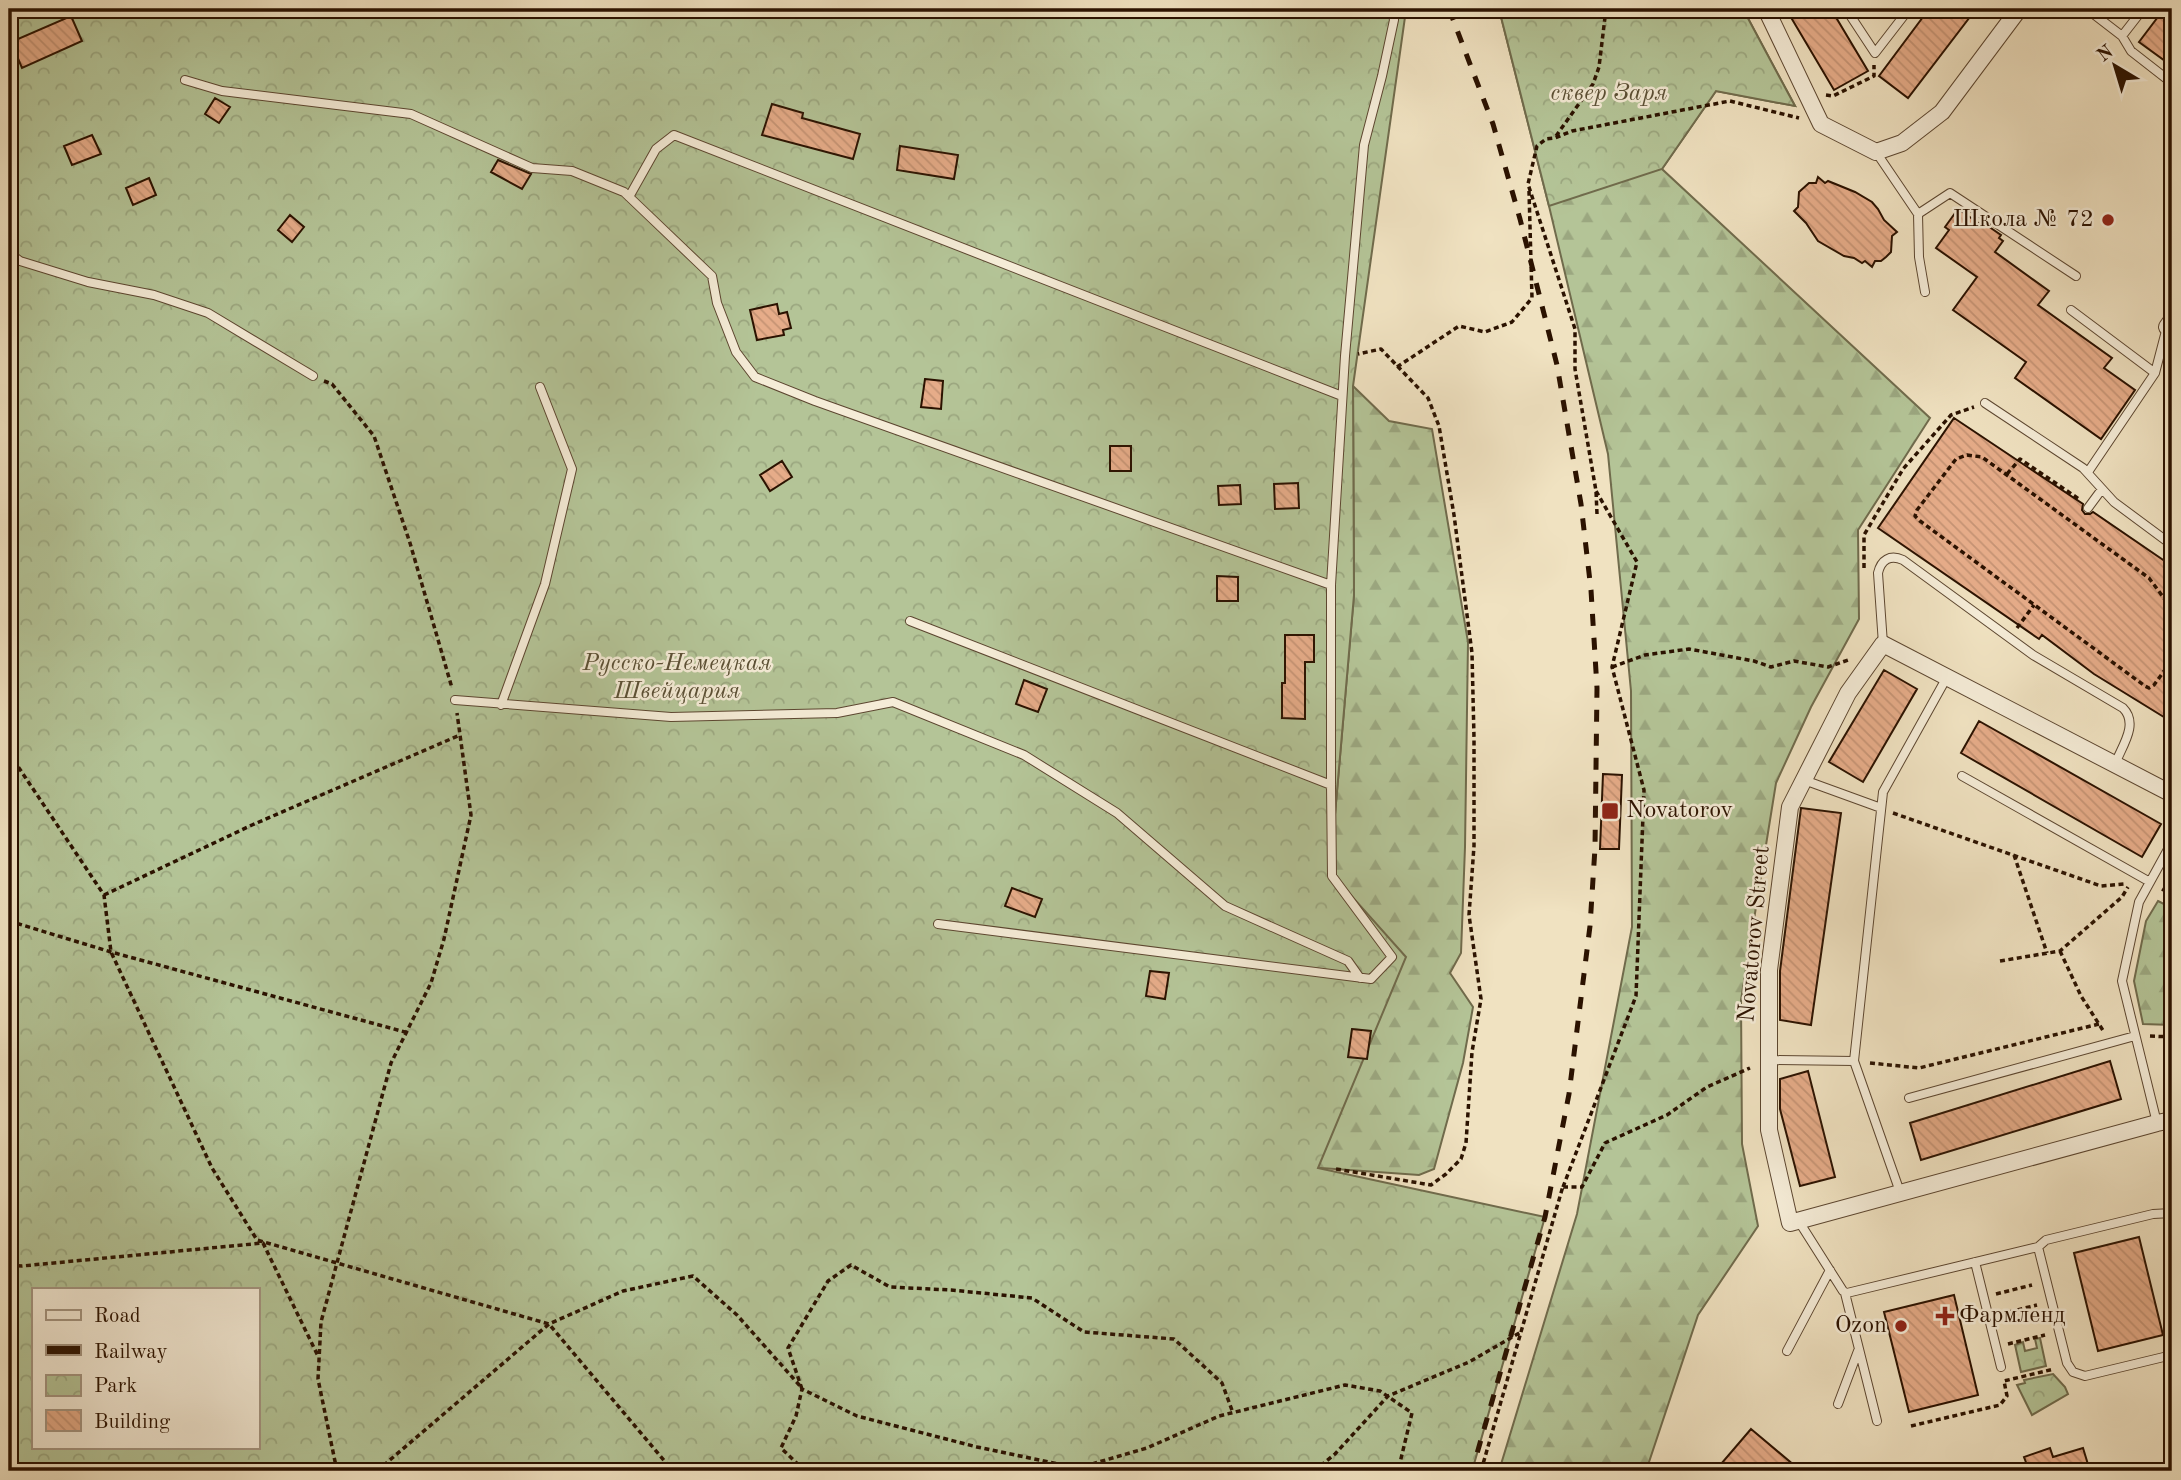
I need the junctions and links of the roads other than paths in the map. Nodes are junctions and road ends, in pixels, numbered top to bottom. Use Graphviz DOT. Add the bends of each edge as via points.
graph roads {
  1 [pos="1392,9"];
  2 [pos="1766,9"];
  3 [pos="1846,9"];
  4 [pos="1909,9"];
  5 [pos="2018,9"];
  6 [pos="2087,9"];
  7 [pos="2143,9"];
  8 [pos="2122,36"];
  9 [pos="185,80"];
  10 [pos="2172,83"];
  11 [pos="1876,152"];
  12 [pos="629,197"];
  13 [pos="1918,214"];
  14 [pos="9,253"];
  15 [pos="2076,276"];
  16 [pos="1925,292"];
  17 [pos="2071,310"];
  18 [pos="2170,323"];
  19 [pos="2155,373"];
  20 [pos="313,376"];
  21 [pos="540,387"];
  22 [pos="1342,396"];
  23 [pos="1985,403"];
  24 [pos="2088,472"];
  25 [pos="2102,489"];
  26 [pos="2089,507"];
  27 [pos="2172,545"];
  28 [pos="1331,585"];
  29 [pos="910,621"];
  30 [pos="1881,647"];
  31 [pos="1947,677"];
  32 [pos="455,700"];
  33 [pos="501,705"];
  34 [pos="2115,764"];
  35 [pos="1962,776"];
  36 [pos="1804,780"];
  37 [pos="1331,785"];
  38 [pos="2172,794"];
  39 [pos="1881,808"];
  40 [pos="2172,842"];
  41 [pos="2150,882"];
  42 [pos="938,923"];
  43 [pos="1360,978"];
  44 [pos="2136,1036"];
  45 [pos="1769,1060"];
  46 [pos="1854,1061"];
  47 [pos="1909,1098"];
  48 [pos="2164,1122"];
  49 [pos="1900,1192"];
  50 [pos="2171,1213"];
  51 [pos="1798,1220"];
  52 [pos="2172,1223"];
  53 [pos="2038,1247"];
  54 [pos="1975,1262"];
  55 [pos="1829,1270"];
  56 [pos="1845,1293"];
  57 [pos="1859,1349"];
  58 [pos="1787,1351"];
  59 [pos="2172,1355"];
  60 [pos="2001,1367"];
  61 [pos="1838,1404"];
  62 [pos="1877,1421"];
  1 -- 22 [label="lane" via="1394,20 1364,145"];
  2 -- 11 [label="street" via="1821,124"];
  3 -- 4 [label="lane" via="1875,53"];
  5 -- 11 [label="street" via="1942,112 1902,143"];
  6 -- 8 [label="lane"];
  7 -- 8 [label="lane"];
  8 -- 10 [label="lane" via="2131,51"];
  9 -- 12 [label="lane" via="222,91 411,114 532,168 572,171"];
  11 -- 13 [label="lane"];
  12 -- 22 [label="lane" via="656,149 674,135"];
  12 -- 28 [label="lane" via="712,276 736,352 755,377"];
  13 -- 15 [label="lane" via="1950,192"];
  13 -- 16 [label="lane"];
  14 -- 20 [label="lane" via="20,261 88,282 154,295 208,313"];
  17 -- 19 [label="lane"];
  18 -- 19 [label="lane"];
  19 -- 24 [label="lane"];
  21 -- 33 [label="lane" via="572,469 545,584"];
  22 -- 28 [label="lane"];
  23 -- 24 [label="lane"];
  24 -- 25 [label="lane"];
  25 -- 26 [label="lane"];
  25 -- 27 [label="lane"];
  28 -- 37 [label="lane"];
  29 -- 37 [label="lane"];
  30 -- 31 [label="street"];
  30 -- 34 [label="lane" via="1878,573 1884,560 1894,557 2039,659 2123,708 2130,727"];
  30 -- 36 [label="street, Novatorov Street" via="1848,693"];
  31 -- 34 [label="street"];
  31 -- 39 [label="lane" via="1883,792"];
  32 -- 33 [label="lane"];
  33 -- 43 [label="lane" via="671,717 837,713 893,702 1024,755 1118,813 1225,906 1348,961"];
  34 -- 38 [label="street"];
  35 -- 41 [label="lane"];
  36 -- 39 [label="lane"];
  36 -- 45 [label="street, Novatorov Street" via="1790,807 1771,957"];
  37 -- 43 [label="lane" via="1332,876 1392,957 1371,979"];
  39 -- 46 [label="lane"];
  40 -- 41 [label="lane"];
  41 -- 44 [label="lane" via="2139,902 2122,981"];
  42 -- 43 [label="lane"];
  44 -- 47 [label="lane"];
  44 -- 48 [label="lane"];
  45 -- 46 [label="lane"];
  45 -- 51 [label="street, Novatorov Street" via="1769,1130 1790,1223"];
  46 -- 49 [label="lane"];
  48 -- 49 [label="street"];
  49 -- 51 [label="street"];
  50 -- 52 [label="lane"];
  50 -- 53 [label="lane" via="2046,1240"];
  51 -- 55 [label="lane"];
  53 -- 54 [label="lane"];
  53 -- 59 [label="lane" via="2073,1372 2085,1377"];
  54 -- 56 [label="lane"];
  54 -- 60 [label="lane"];
  55 -- 56 [label="lane"];
  55 -- 58 [label="lane"];
  56 -- 57 [label="lane"];
  57 -- 61 [label="lane"];
  57 -- 62 [label="lane"];
}
